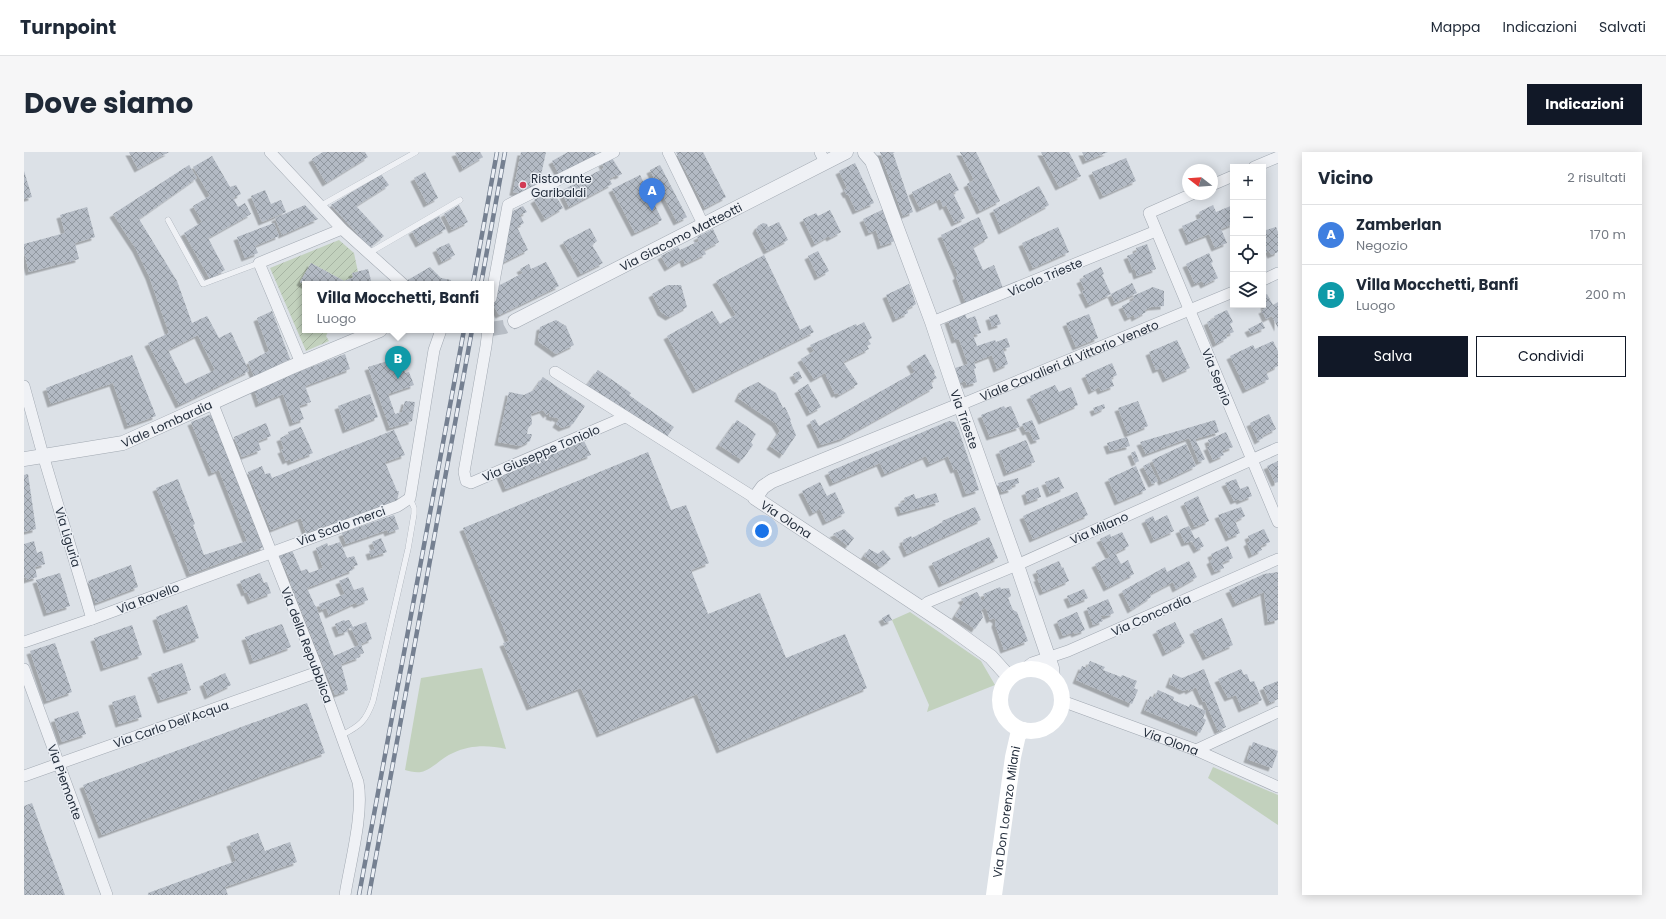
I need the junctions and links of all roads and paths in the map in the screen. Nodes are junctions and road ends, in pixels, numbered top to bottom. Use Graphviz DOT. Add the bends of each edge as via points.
graph roads {
  1 [pos="270,152"];
  2 [pos="416,152"];
  3 [pos="614,152"];
  4 [pos="668,152"];
  5 [pos="847,152"];
  6 [pos="867,155"];
  7 [pos="822,157"];
  8 [pos="1278,157"];
  9 [pos="1261,164"];
  10 [pos="1230,177"];
  11 [pos="1218,182"];
  12 [pos="1182,198"];
  13 [pos="460,200"];
  14 [pos="320,206"];
  15 [pos="168,220"];
  16 [pos="703,224"];
  17 [pos="342,229"];
  18 [pos="1156,231"];
  19 [pos="369,254"];
  20 [pos="259,263"];
  21 [pos="1278,273"];
  22 [pos="1266,279"];
  23 [pos="400,281"];
  24 [pos="494,282"];
  25 [pos="1230,293"];
  26 [pos="1190,310"];
  27 [pos="515,321"];
  28 [pos="932,322"];
  29 [pos="373,333"];
  30 [pos="440,333"];
  31 [pos="488,333"];
  32 [pos="301,363"];
  33 [pos="555,372"];
  34 [pos="24,386"];
  35 [pos="212,402"];
  36 [pos="960,406"];
  37 [pos="624,417"];
  38 [pos="1278,448"];
  39 [pos="43,455"];
  40 [pos="24,458"];
  41 [pos="1251,459"];
  42 [pos="410,498"];
  43 [pos="755,498"];
  44 [pos="1278,522"];
  45 [pos="272,552"];
  46 [pos="1278,559"];
  47 [pos="1018,565"];
  48 [pos="921,608"];
  49 [pos="92,619"];
  50 [pos="24,642"];
  51 [pos="1048,657"];
  52 [pos="24,669"];
  53 [pos="1024,669"];
  54 [pos="318,672"];
  55 [pos="1008,677"];
  56 [pos="1054,678"];
  57 [pos="1062,701"];
  58 [pos="1278,712"];
  59 [pos="1023,730"];
  60 [pos="342,735"];
  61 [pos="1196,750"];
  62 [pos="58,764"];
  63 [pos="24,776"];
  64 [pos="1278,787"];
  65 [pos="107,895"];
  66 [pos="345,895"];
  67 [pos="994,895"];
  1 -- 14 [label="street"];
  2 -- 14 [label="lane"];
  3 -- 24 [label="street" via="508,205"];
  4 -- 16 [label="street"];
  5 -- 6 [label="street" via="855,157"];
  5 -- 7 [label="street, Via Giacomo Matteotti"];
  6 -- 28 [label="street, Via Trieste"];
  7 -- 16 [label="street, Via Giacomo Matteotti"];
  8 -- 9 [label="street"];
  10 -- 11 [label="street"];
  12 -- 18 [label="street, Via Seprio" via="1149,213"];
  13 -- 19 [label="lane"];
  14 -- 17 [label="street"];
  15 -- 20 [label="lane" via="203,284"];
  16 -- 27 [label="street, Via Giacomo Matteotti"];
  17 -- 19 [label="street"];
  17 -- 20 [label="street"];
  18 -- 26 [label="street, Via Seprio"];
  18 -- 28 [label="street, Vicolo Trieste"];
  19 -- 23 [label="street"];
  20 -- 32 [label="street"];
  21 -- 22 [label="street"];
  25 -- 26 [label="street, Viale Cavalieri di Vittorio Veneto"];
  26 -- 36 [label="street, Viale Cavalieri di Vittorio Veneto"];
  26 -- 41 [label="street, Via Seprio"];
  28 -- 36 [label="street, Via Trieste"];
  29 -- 32 [label="street, Viale Lombardia"];
  30 -- 42 [label="street" via="434,350"];
  31 -- 37 [label="street, Via Giuseppe Toniolo" via="464,472 466,481 471,482"];
  32 -- 35 [label="street, Viale Lombardia"];
  33 -- 37 [label="street, Via Olona"];
  34 -- 39 [label="street, Via Liguria"];
  35 -- 39 [label="street, Viale Lombardia" via="123,443"];
  35 -- 45 [label="street, Via della Repubblica"];
  36 -- 43 [label="street, Viale Cavalieri di Vittorio Veneto" via="772,481 763,486"];
  36 -- 47 [label="street, Via Trieste"];
  37 -- 43 [label="street, Via Olona"];
  38 -- 41 [label="street, Via Milano"];
  39 -- 40 [label="street, Viale Lombardia"];
  39 -- 49 [label="street, Via Liguria"];
  41 -- 44 [label="street, Via Seprio"];
  41 -- 47 [label="street, Via Milano"];
  42 -- 45 [label="street, Via Scalo merci" via="398,506"];
  42 -- 60 [label="lane" via="414,514 408,549 373,701 368,716 357,728"];
  43 -- 48 [label="street, Via Olona"];
  45 -- 49 [label="street, Via Ravello"];
  45 -- 54 [label="street, Via della Repubblica"];
  46 -- 51 [label="street, Via Concordia" via="1127,626"];
  47 -- 48 [label="street, Via Milano" via="928,602"];
  47 -- 51 [label="street, Via Trieste"];
  48 -- 55 [label="street, Via Olona" via="992,657"];
  49 -- 50 [label="street, Via Ravello"];
  51 -- 53 [label="street, Via Concordia"];
  51 -- 56 [label="street, Via Trieste"];
  52 -- 62 [label="street, Via Piemonte"];
  53 -- 55 [label="main road"];
  53 -- 56 [label="main road" via="1039,669"];
  54 -- 60 [label="street, Via della Repubblica"];
  54 -- 62 [label="street, Via Carlo Dell'Acqua"];
  55 -- 59 [label="main road" via="1000,694 1001,708 1007,720 1014,727"];
  56 -- 57 [label="main road"];
  57 -- 59 [label="main road" via="1061,710 1050,725 1032,731"];
  57 -- 61 [label="street, Via Olona"];
  58 -- 61 [label="street"];
  59 -- 67 [label="main road, Via Don Lorenzo Milani" via="1018,735 1013,757"];
  60 -- 66 [label="street, Via della Repubblica" via="360,791"];
  61 -- 64 [label="street, Via Olona"];
  62 -- 63 [label="street, Via Carlo Dell'Acqua"];
  62 -- 65 [label="street, Via Piemonte"];
}
